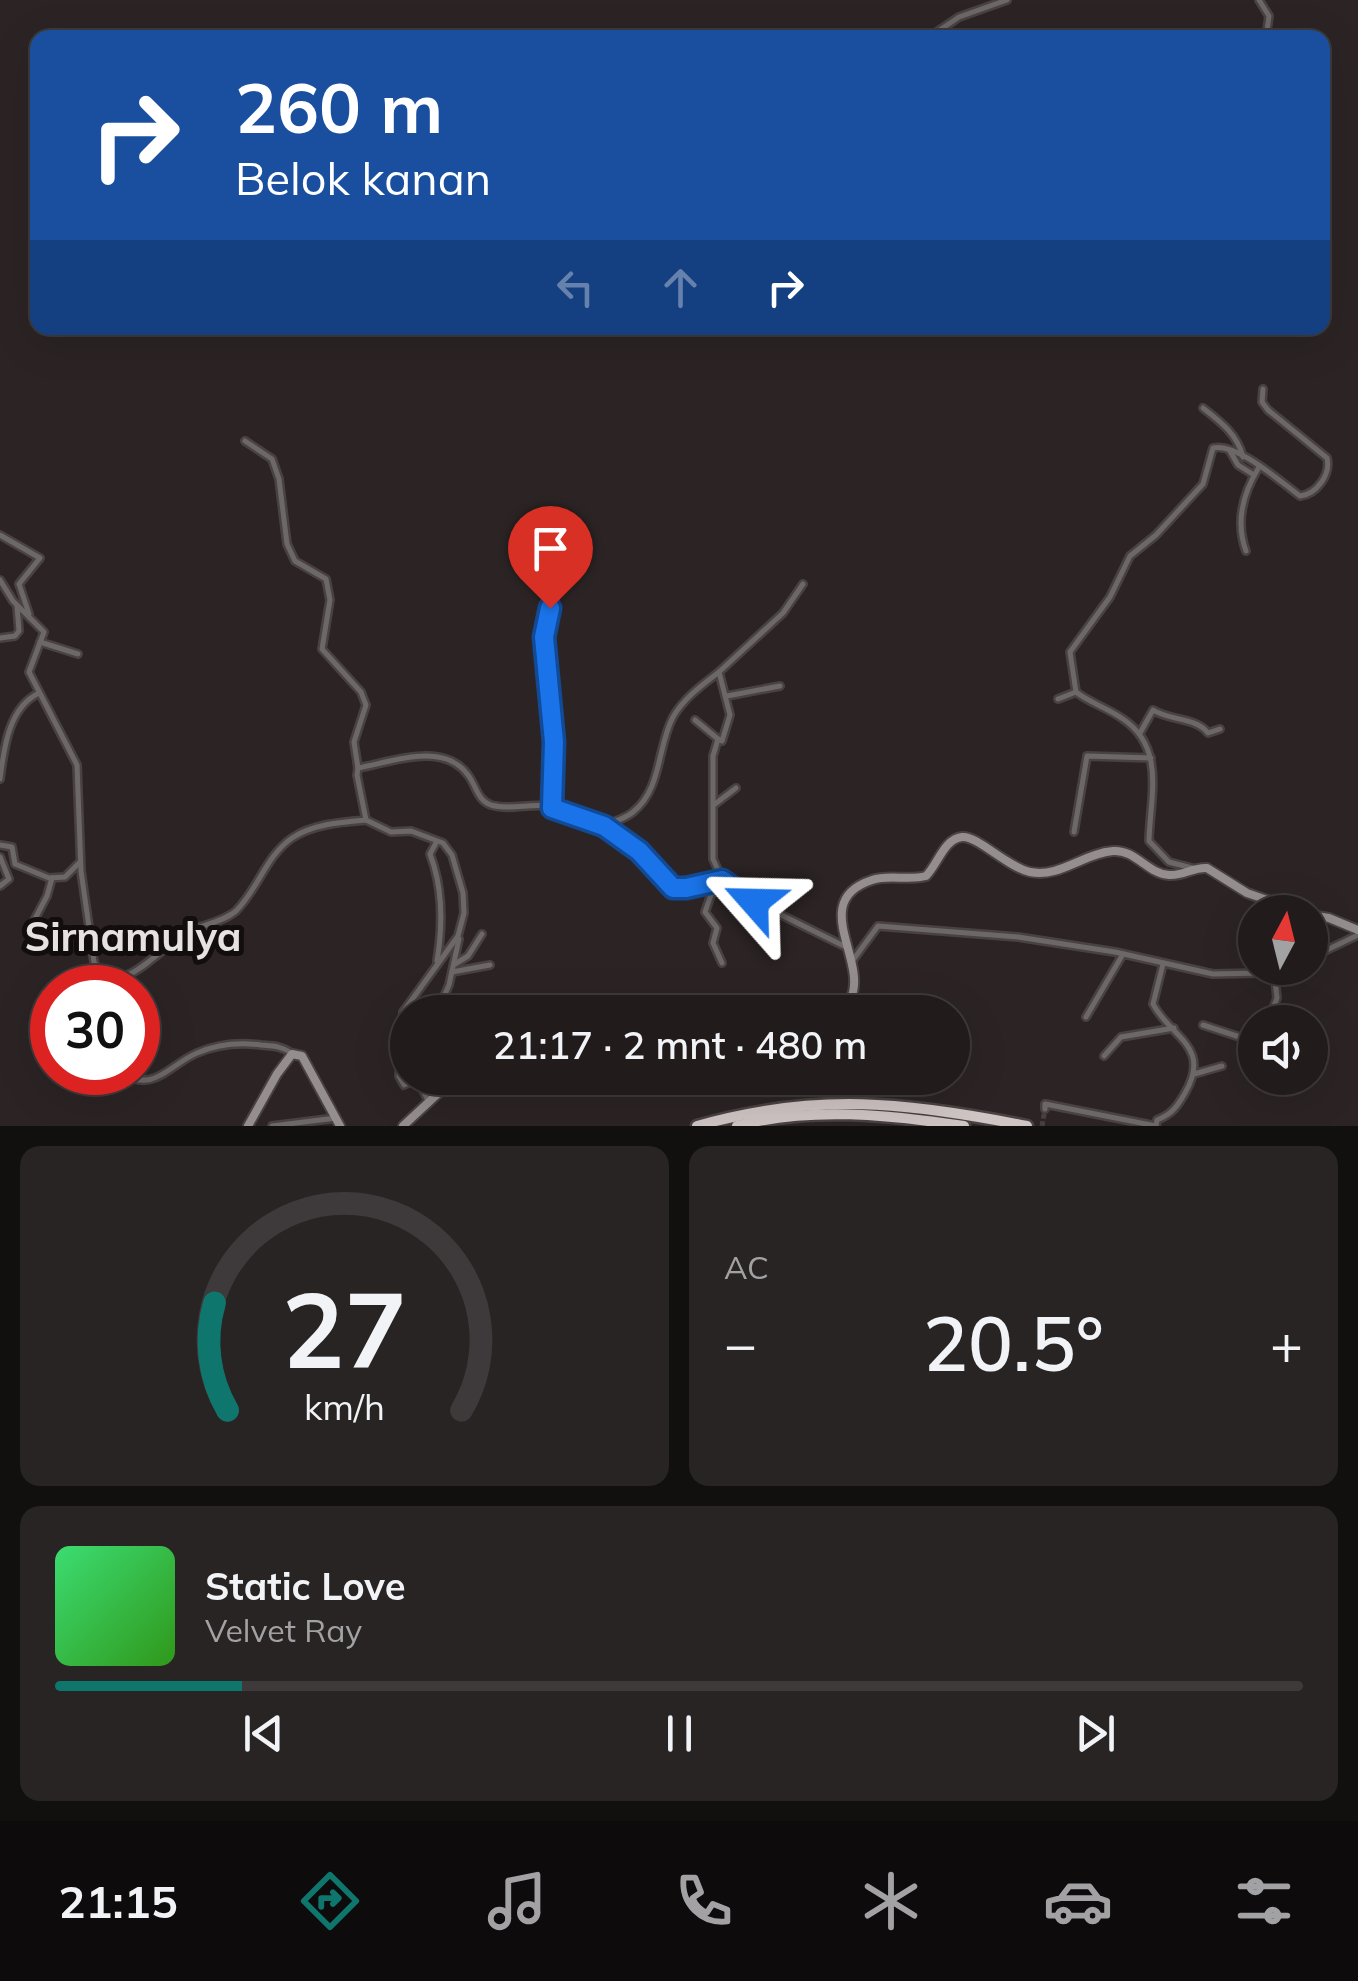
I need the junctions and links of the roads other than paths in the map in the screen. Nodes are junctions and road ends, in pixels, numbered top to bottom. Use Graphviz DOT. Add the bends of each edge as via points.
graph roads {
  1 [pos="1007,0"];
  2 [pos="1260,0"];
  3 [pos="940,30"];
  4 [pos="1267,30"];
  5 [pos="1262,389"];
  6 [pos="1203,408"];
  7 [pos="245,442"];
  8 [pos="1228,448"];
  9 [pos="1244,457"];
  10 [pos="1259,467"];
  11 [pos="1254,475"];
  12 [pos="0,535"];
  13 [pos="1246,550"];
  14 [pos="561,576"];
  15 [pos="0,580"];
  16 [pos="803,584"];
  17 [pos="17,605"];
  18 [pos="30,616"];
  19 [pos="0,638"];
  20 [pos="40,642"];
  21 [pos="78,654"];
  22 [pos="719,672"];
  23 [pos="780,686"];
  24 [pos="1076,692"];
  25 [pos="39,693"];
  26 [pos="727,696"];
  27 [pos="1058,699"];
  28 [pos="695,720"];
  29 [pos="1220,729"];
  30 [pos="1140,733"];
  31 [pos="718,739"];
  32 [pos="1152,758"];
  33 [pos="358,768"];
  34 [pos="0,779"];
  35 [pos="736,788"];
  36 [pos="715,804"];
  37 [pos="552,808"];
  38 [pos="366,820"];
  39 [pos="604,826"];
  40 [pos="1074,832"];
  41 [pos="437,840"];
  42 [pos="0,845"];
  43 [pos="0,856"];
  44 [pos="80,862"];
  45 [pos="1195,868"];
  46 [pos="52,878"];
  47 [pos="719,881"];
  48 [pos="0,886"];
  49 [pos="1253,895"];
  50 [pos="1328,918"];
  51 [pos="30,928"];
  52 [pos="460,928"];
  53 [pos="1358,932"];
  54 [pos="482,934"];
  55 [pos="848,948"];
  56 [pos="1328,948"];
  57 [pos="1123,954"];
  58 [pos="722,963"];
  59 [pos="851,963"];
  60 [pos="437,964"];
  61 [pos="1163,964"];
  62 [pos="96,965"];
  63 [pos="145,965"];
  64 [pos="490,965"];
  65 [pos="454,968"];
  66 [pos="1238,972"];
  67 [pos="444,995"];
  68 [pos="852,995"];
  69 [pos="1086,1017"];
  70 [pos="1203,1025"];
  71 [pos="1174,1028"];
  72 [pos="1238,1036"];
  73 [pos="292,1054"];
  74 [pos="1104,1056"];
  75 [pos="1222,1066"];
  76 [pos="1194,1074"];
  77 [pos="160,1077"];
  78 [pos="434,1095"];
  79 [pos="428,1101"];
  80 [pos="1045,1108"];
  81 [pos="338,1122"];
  82 [pos="252,1124"];
  83 [pos="272,1126"];
  84 [pos="403,1126"];
  85 [pos="696,1126"];
  86 [pos="737,1126"];
  87 [pos="964,1126"];
  88 [pos="1027,1126"];
  1 -- 3 [label="street"];
  2 -- 4 [label="street" via="1269,16"];
  5 -- 10 [label="street" via="1268,410 1324,454 1328,466 1314,490 1302,496"];
  6 -- 9 [label="street" via="1238,440"];
  7 -- 33 [label="street" via="272,459 296,561 326,579 330,600 322,648 366,705 354,742"];
  8 -- 9 [label="street"];
  8 -- 11 [label="street"];
  8 -- 24 [label="street" via="1213,448 1203,484 1124,564 1110,597 1070,652"];
  9 -- 10 [label="street"];
  10 -- 11 [label="street"];
  11 -- 13 [label="street" via="1240,520"];
  12 -- 18 [label="street" via="40,558 20,584"];
  14 -- 37 [label="street" via="544,637 554,742"];
  15 -- 17 [label="street"];
  16 -- 22 [label="street" via="783,614"];
  17 -- 18 [label="street"];
  17 -- 19 [label="street" via="19,632"];
  18 -- 20 [label="street" via="44,630"];
  20 -- 21 [label="street"];
  20 -- 25 [label="street" via="29,672"];
  22 -- 26 [label="street"];
  22 -- 39 [label="street" via="674,716 642,804"];
  23 -- 26 [label="street"];
  24 -- 27 [label="street"];
  24 -- 30 [label="street"];
  25 -- 34 [label="street" via="21,704 2,751"];
  25 -- 44 [label="street" via="76,766"];
  26 -- 31 [label="street" via="729,723"];
  28 -- 31 [label="street"];
  29 -- 30 [label="street" via="1208,733 1201,724 1153,710"];
  30 -- 32 [label="street"];
  31 -- 36 [label="street"];
  32 -- 40 [label="street" via="1087,756"];
  32 -- 45 [label="street" via="1148,841 1170,862"];
  33 -- 37 [label="street" via="425,755 444,758 468,774 490,804"];
  33 -- 38 [label="street"];
  35 -- 36 [label="street"];
  36 -- 47 [label="street"];
  37 -- 39 [label="street"];
  38 -- 41 [label="street"];
  38 -- 63 [label="street" via="294,836 234,912 170,942"];
  39 -- 47 [label="street" via="673,888"];
  41 -- 52 [label="street" via="452,855 464,893"];
  41 -- 60 [label="street" via="430,854 442,923"];
  42 -- 46 [label="street" via="12,846 15,864"];
  43 -- 48 [label="street" via="9,874"];
  44 -- 46 [label="street" via="65,877"];
  44 -- 62 [label="street"];
  45 -- 49 [label="main road" via="1218,873"];
  45 -- 55 [label="main road" via="1168,875 1112,851 1038,873 958,838 926,876 875,878 851,894 841,912"];
  46 -- 51 [label="street"];
  47 -- 55 [label="street"];
  47 -- 58 [label="street" via="705,913 716,928 713,943"];
  50 -- 53 [label="main road"];
  52 -- 60 [label="street"];
  52 -- 65 [label="street"];
  53 -- 56 [label="street"];
  54 -- 65 [label="street"];
  55 -- 59 [label="main road"];
  57 -- 59 [label="street" via="878,926"];
  57 -- 61 [label="street"];
  57 -- 69 [label="street"];
  59 -- 68 [label="main road"];
  60 -- 79 [label="street" via="403,1012 397,1066 401,1082 417,1081"];
  61 -- 66 [label="street"];
  61 -- 71 [label="street" via="1153,1004"];
  64 -- 65 [label="street"];
  65 -- 67 [label="street"];
  70 -- 72 [label="street"];
  71 -- 74 [label="street" via="1121,1037"];
  71 -- 76 [label="street" via="1190,1048"];
  73 -- 77 [label="street" via="226,1044 191,1055"];
  73 -- 81 [label="main road" via="304,1060"];
  73 -- 82 [label="main road"];
  75 -- 76 [label="street"];
  76 -- 80 [label="street" via="1176,1110 1156,1126"];
  78 -- 79 [label="main road"];
  79 -- 84 [label="main road"];
  81 -- 83 [label="street"];
  85 -- 88 [label="highway" via="799,1104 854,1103"];
  86 -- 87 [label="highway" via="822,1114"];
}
